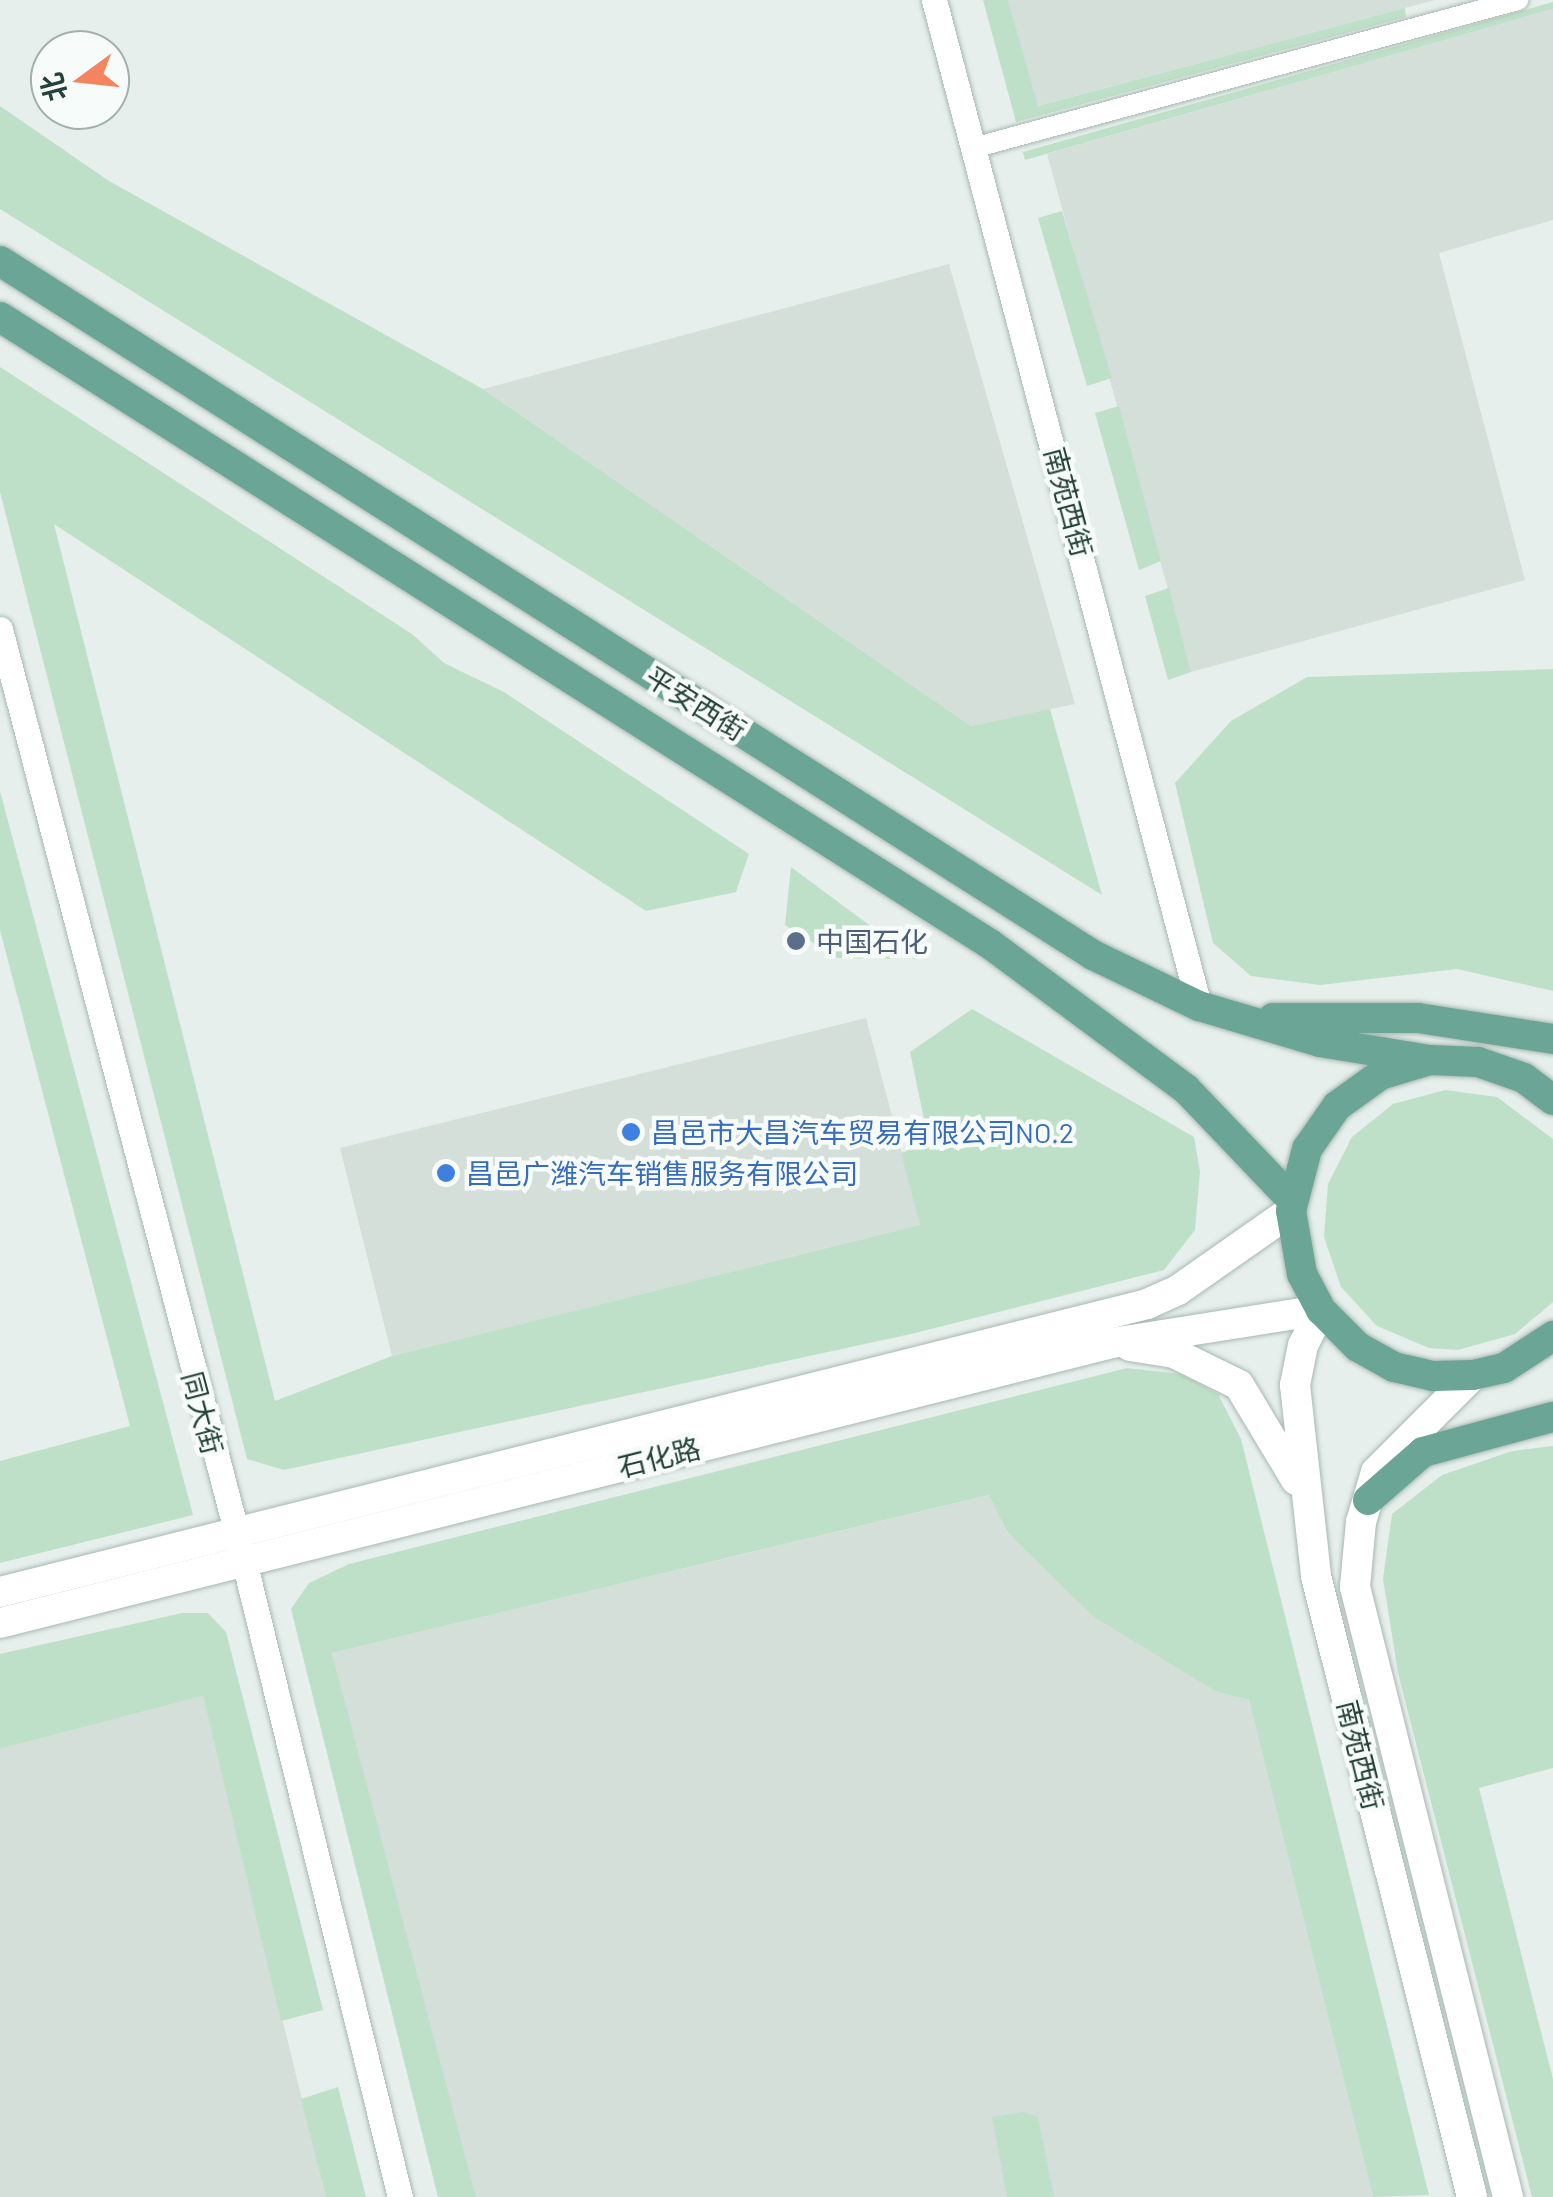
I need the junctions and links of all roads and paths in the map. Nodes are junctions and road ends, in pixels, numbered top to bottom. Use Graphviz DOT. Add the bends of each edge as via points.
graph roads {
  1 [pos="934,0"];
  2 [pos="1518,0"];
  3 [pos="974,148"];
  4 [pos="0,261"];
  5 [pos="0,317"];
  6 [pos="0,630"];
  7 [pos="1199,1006"];
  8 [pos="1240,1018"];
  9 [pos="1553,1039"];
  10 [pos="1430,1060"];
  11 [pos="1553,1100"];
  12 [pos="1292,1206"];
  13 [pos="1320,1310"];
  14 [pos="1112,1343"];
  15 [pos="1546,1351"];
  16 [pos="1473,1376"];
  17 [pos="1553,1417"];
  18 [pos="1306,1499"];
  19 [pos="1368,1500"];
  20 [pos="239,1547"];
  21 [pos="0,1592"];
  22 [pos="0,1624"];
  23 [pos="400,2197"];
  24 [pos="1472,2197"];
  25 [pos="1508,2197"];
  1 -- 3 [label="street, 南苑西街"];
  2 -- 3 [label="street"];
  3 -- 7 [label="street, 南苑西街"];
  4 -- 7 [label="main road, 平安西街" via="1093,955"];
  5 -- 12 [label="main road, 平安西街" via="990,944 1186,1089"];
  6 -- 20 [label="street, 同大街"];
  7 -- 8 [label="main road, 平安西街"];
  8 -- 9 [label="main road" via="1418,1018"];
  8 -- 10 [label="main road, 平安西街" via="1320,1042"];
  10 -- 11 [label="main road" via="1478,1062 1524,1078"];
  10 -- 12 [label="main road" via="1380,1075 1337,1106 1307,1149"];
  12 -- 13 [label="main road" via="1302,1274"];
  12 -- 20 [label="main road, 石化路" via="1178,1290 1146,1304"];
  13 -- 14 [label="main road, 石化路"];
  13 -- 16 [label="main road" via="1358,1348 1394,1367"];
  13 -- 18 [label="main road, 南苑西街" via="1303,1345 1295,1386"];
  14 -- 18 [label="main road" via="1174,1352 1239,1385"];
  14 -- 20 [label="main road, 石化路"];
  15 -- 16 [label="main road"];
  16 -- 19 [label="main road, 南苑西街" via="1376,1472"];
  17 -- 19 [label="main road" via="1422,1452"];
  18 -- 24 [label="main road, 南苑西街" via="1316,1576"];
  19 -- 25 [label="main road, 南苑西街" via="1355,1588"];
  20 -- 21 [label="main road, 石化路"];
  20 -- 22 [label="main road, 石化路"];
  20 -- 23 [label="street, 同大街"];
}
